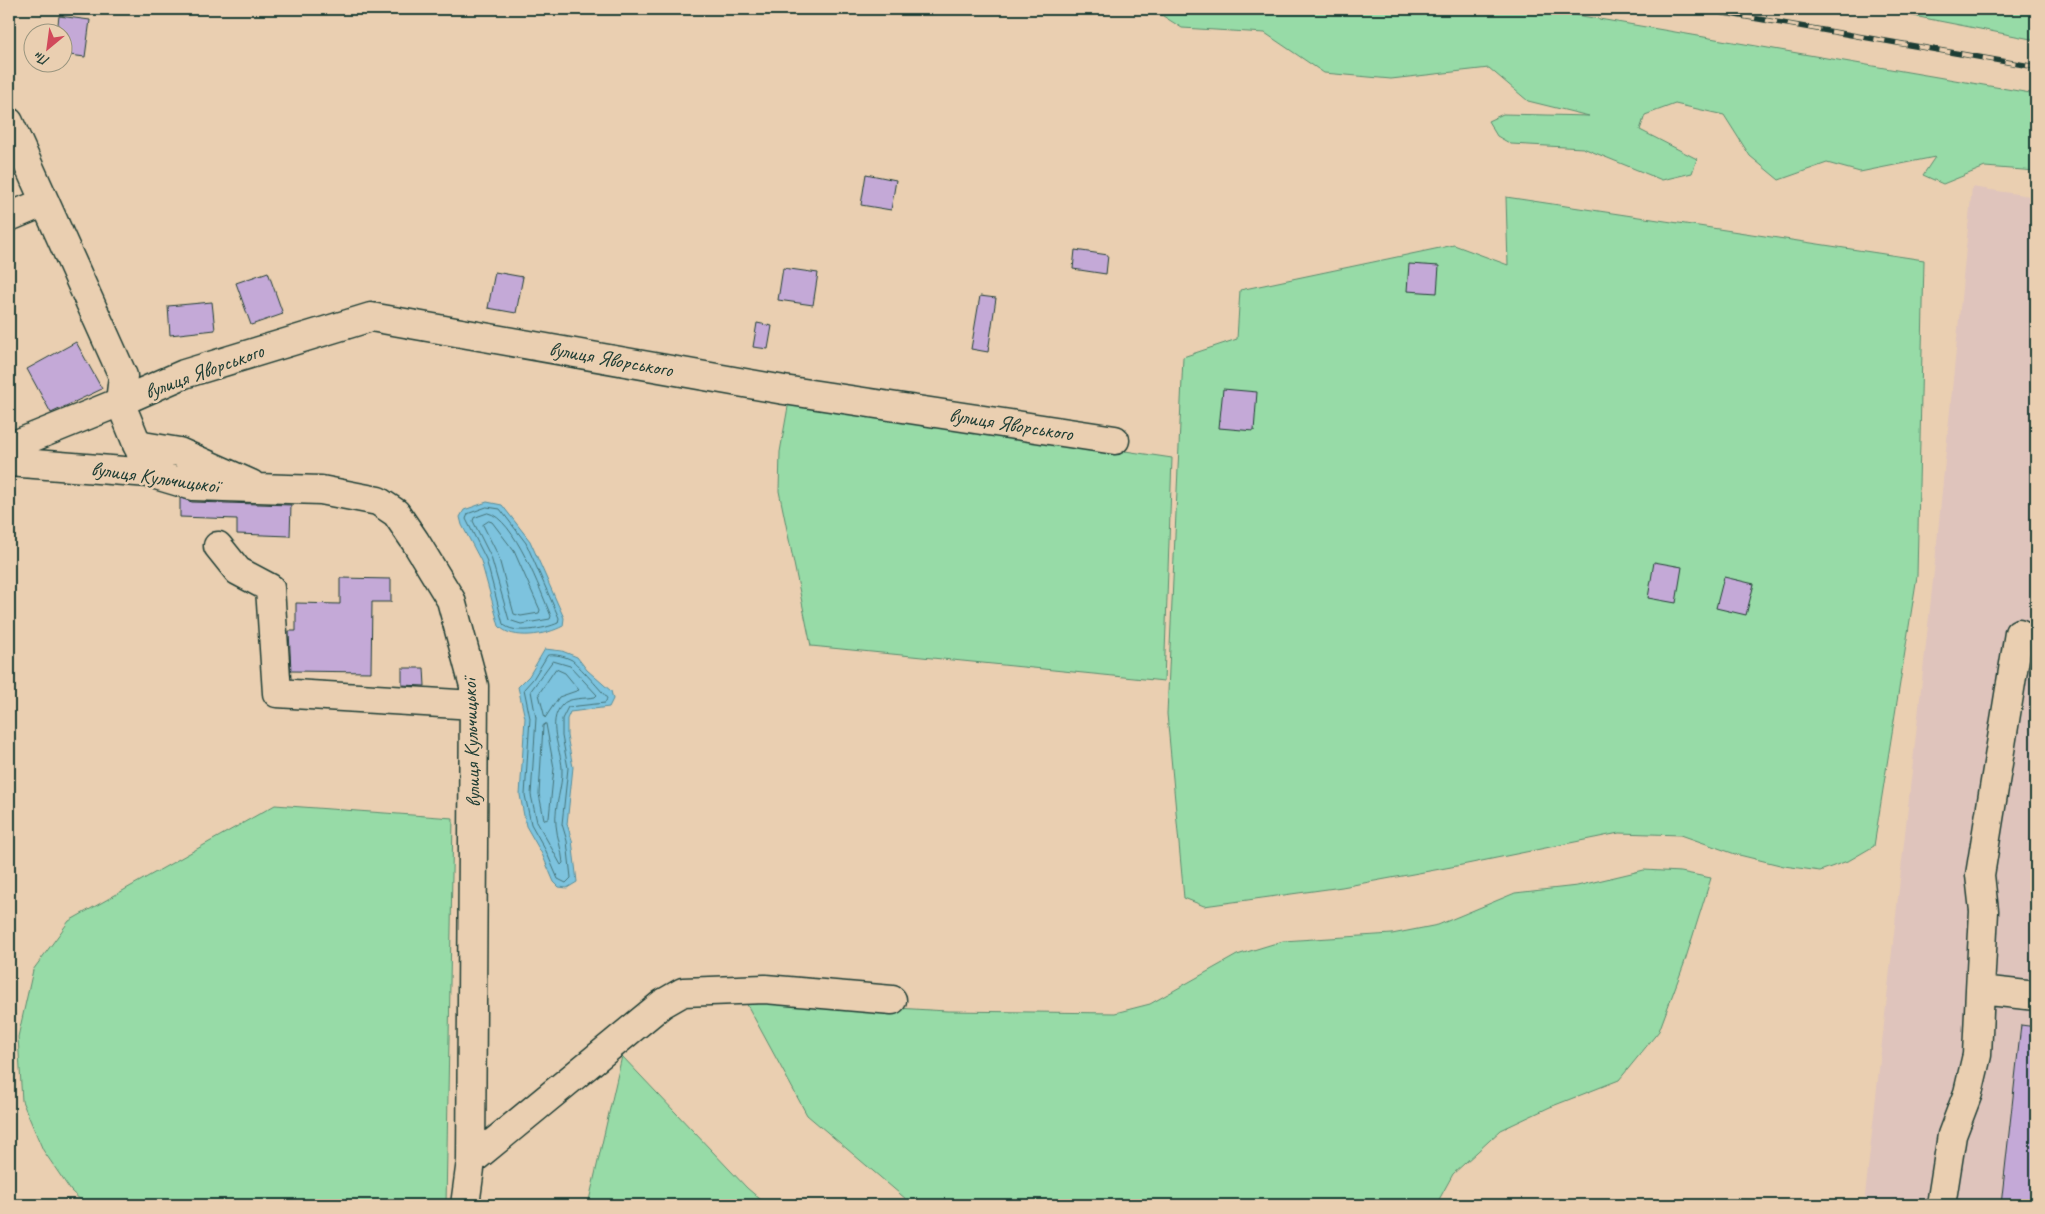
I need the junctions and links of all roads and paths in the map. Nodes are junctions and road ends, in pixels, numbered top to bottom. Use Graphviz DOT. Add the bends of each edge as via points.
graph roads {
  1 [pos="9,122"];
  2 [pos="45,202"];
  3 [pos="9,217"];
  4 [pos="120,402"];
  5 [pos="1114,440"];
  6 [pos="137,445"];
  7 [pos="9,447"];
  8 [pos="9,462"];
  9 [pos="149,473"];
  10 [pos="261,488"];
  11 [pos="218,546"];
  12 [pos="2019,632"];
  13 [pos="474,705"];
  14 [pos="1980,990"];
  15 [pos="2036,996"];
  16 [pos="892,1000"];
  17 [pos="471,1161"];
  18 [pos="465,1205"];
  19 [pos="1941,1205"];
  1 -- 2 [label="street"];
  2 -- 3 [label="street"];
  2 -- 4 [label="street" via="124,376"];
  4 -- 5 [label="street, вулиця Яворського" via="184,374 371,316 784,390"];
  4 -- 6 [label="street"];
  4 -- 7 [label="street, вулиця Яворського"];
  6 -- 9 [label="street"];
  6 -- 10 [label="street" via="179,452"];
  8 -- 9 [label="street, вулиця Кульчицької"];
  9 -- 10 [label="street, вулиця Кульчицької" via="193,486"];
  10 -- 13 [label="street, вулиця Кульчицької" via="321,490 378,501 396,513 451,600 474,686"];
  11 -- 13 [label="street" via="238,571 270,588 277,693"];
  12 -- 14 [label="street" via="1980,875 1984,911"];
  13 -- 17 [label="street, вулиця Кульчицької"];
  14 -- 15 [label="street"];
  14 -- 19 [label="street" via="1977,1055 1968,1093 1952,1135"];
  16 -- 17 [label="street" via="765,990 683,992 662,1004"];
  17 -- 18 [label="street, вулиця Кульчицької"];
}
